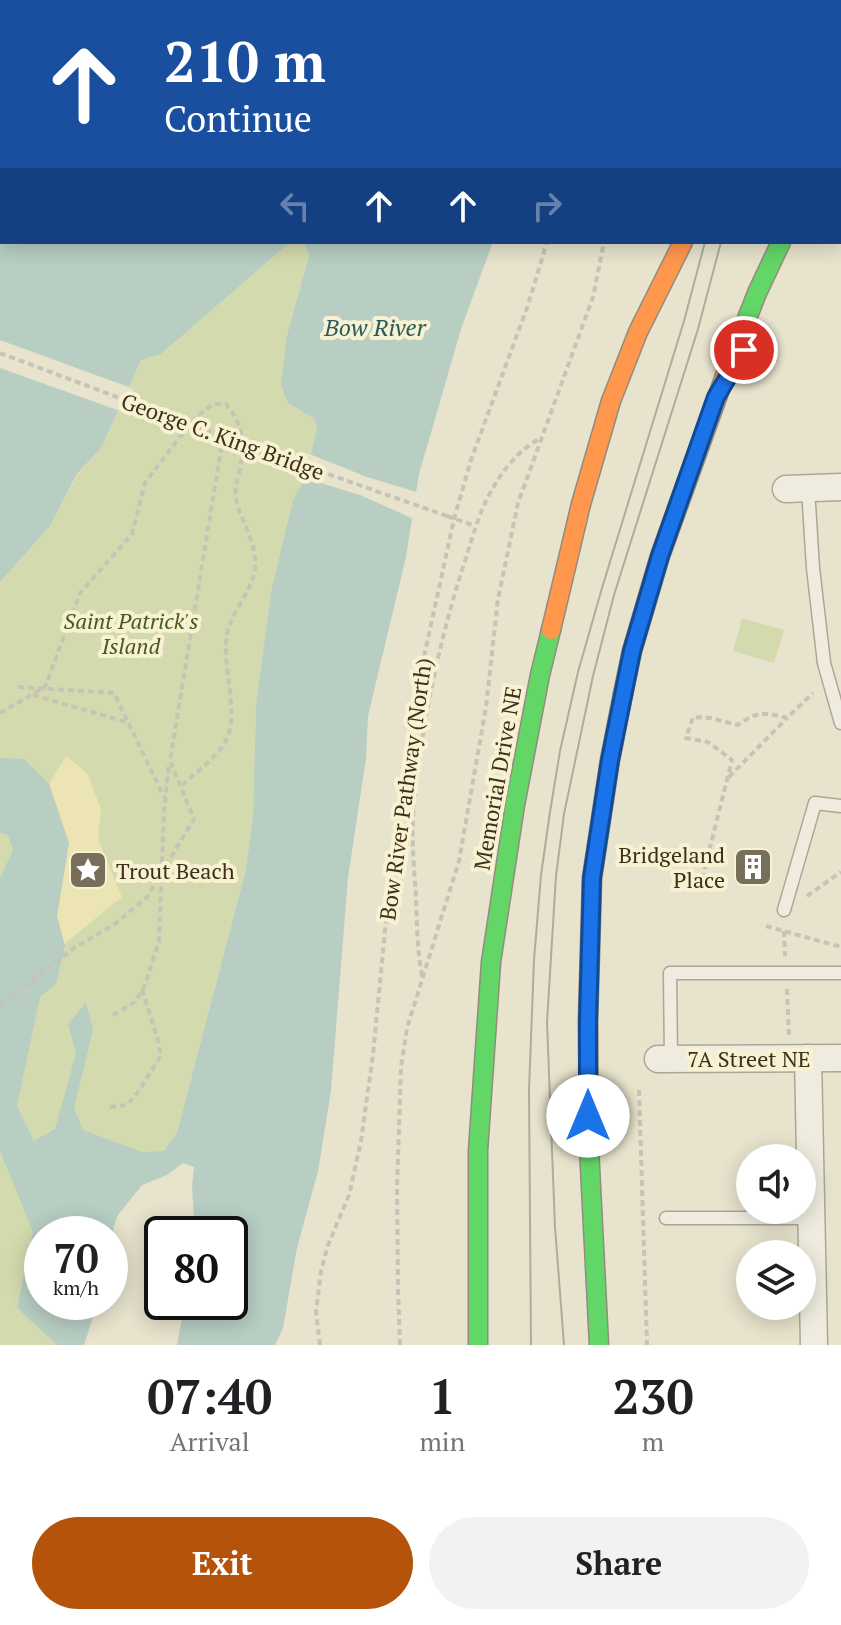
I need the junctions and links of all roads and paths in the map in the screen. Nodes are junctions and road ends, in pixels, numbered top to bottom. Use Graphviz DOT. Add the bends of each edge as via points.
graph roads {
  1 [pos="546,244"];
  2 [pos="604,244"];
  3 [pos="682,244"];
  4 [pos="780,244"];
  5 [pos="772,304"];
  6 [pos="0,353"];
  7 [pos="716,397"];
  8 [pos="223,437"];
  9 [pos="541,438"];
  10 [pos="841,487"];
  11 [pos="797,488"];
  12 [pos="454,519"];
  13 [pos="476,526"];
  14 [pos="18,687"];
  15 [pos="45,687"];
  16 [pos="813,693"];
  17 [pos="33,695"];
  18 [pos="0,713"];
  19 [pos="787,718"];
  20 [pos="128,723"];
  21 [pos="841,723"];
  22 [pos="170,761"];
  23 [pos="728,778"];
  24 [pos="180,787"];
  25 [pos="165,800"];
  26 [pos="841,806"];
  27 [pos="162,872"];
  28 [pos="716,888"];
  29 [pos="784,910"];
  30 [pos="766,926"];
  31 [pos="784,931"];
  32 [pos="841,947"];
  33 [pos="786,973"];
  34 [pos="841,973"];
  35 [pos="423,980"];
  36 [pos="142,990"];
  37 [pos="0,1006"];
  38 [pos="113,1015"];
  39 [pos="799,1058"];
  40 [pos="841,1058"];
  41 [pos="664,1059"];
  42 [pos="639,1090"];
  43 [pos="110,1107"];
  44 [pos="805,1144"];
  45 [pos="666,1218"];
  46 [pos="736,1218"];
  47 [pos="811,1224"];
  48 [pos="320,1345"];
  49 [pos="400,1345"];
  50 [pos="478,1345"];
  51 [pos="599,1345"];
  52 [pos="647,1345"];
  53 [pos="814,1345"];
  1 -- 12 [label="path, Bow River Pathway (North)"];
  2 -- 9 [label="path" via="593,297"];
  3 -- 50 [label="highway, Memorial Drive NE" via="611,401 540,675 515,805 491,962 478,1151"];
  4 -- 7 [label="highway"];
  5 -- 7 [label="highway"];
  6 -- 8 [label="path, George C. King Bridge, bridge"];
  7 -- 51 [label="highway" via="632,651 592,878 589,1147"];
  8 -- 12 [label="path, George C. King Bridge, bridge"];
  8 -- 22 [label="path"];
  9 -- 13 [label="path" via="502,473"];
  9 -- 35 [label="path" via="507,550 459,861"];
  10 -- 11 [label="street"];
  11 -- 21 [label="lane" via="824,663"];
  12 -- 13 [label="path, George C. King Bridge"];
  12 -- 48 [label="path, Bow River Pathway (North)" via="417,689 394,837 361,1141 319,1282"];
  13 -- 35 [label="path" via="440,652 414,807"];
  14 -- 15 [label="path"];
  15 -- 17 [label="path"];
  15 -- 20 [label="path" via="114,693"];
  15 -- 24 [label="path" via="80,593 132,534 145,483 200,414 213,404 226,404 241,428 243,454 235,489 256,563 227,631 230,730 217,753"];
  16 -- 19 [label="path"];
  17 -- 18 [label="path"];
  17 -- 20 [label="path"];
  19 -- 23 [label="path"];
  19 -- 23 [label="path" via="765,712 738,725 693,717 686,738 708,742 732,760"];
  20 -- 25 [label="path"];
  22 -- 24 [label="path"];
  22 -- 25 [label="path"];
  23 -- 28 [label="path" via="701,883"];
  24 -- 27 [label="path" via="194,819"];
  25 -- 27 [label="path"];
  26 -- 29 [label="lane" via="815,803"];
  27 -- 36 [label="path" via="159,941"];
  27 -- 37 [label="path" via="147,897 115,924 74,948"];
  30 -- 31 [label="path"];
  31 -- 32 [label="path"];
  31 -- 33 [label="path"];
  33 -- 34 [label="lane"];
  33 -- 39 [label="path"];
  33 -- 41 [label="lane" via="670,973"];
  35 -- 49 [label="path" via="401,1067"];
  36 -- 38 [label="path" via="135,1002"];
  36 -- 43 [label="path" via="161,1056 127,1105"];
  39 -- 40 [label="street, 7A Street NE"];
  39 -- 41 [label="street, 7A Street NE"];
  39 -- 44 [label="street"];
  42 -- 52 [label="path"];
  45 -- 46 [label="lane"];
  47 -- 53 [label="street"];
}
